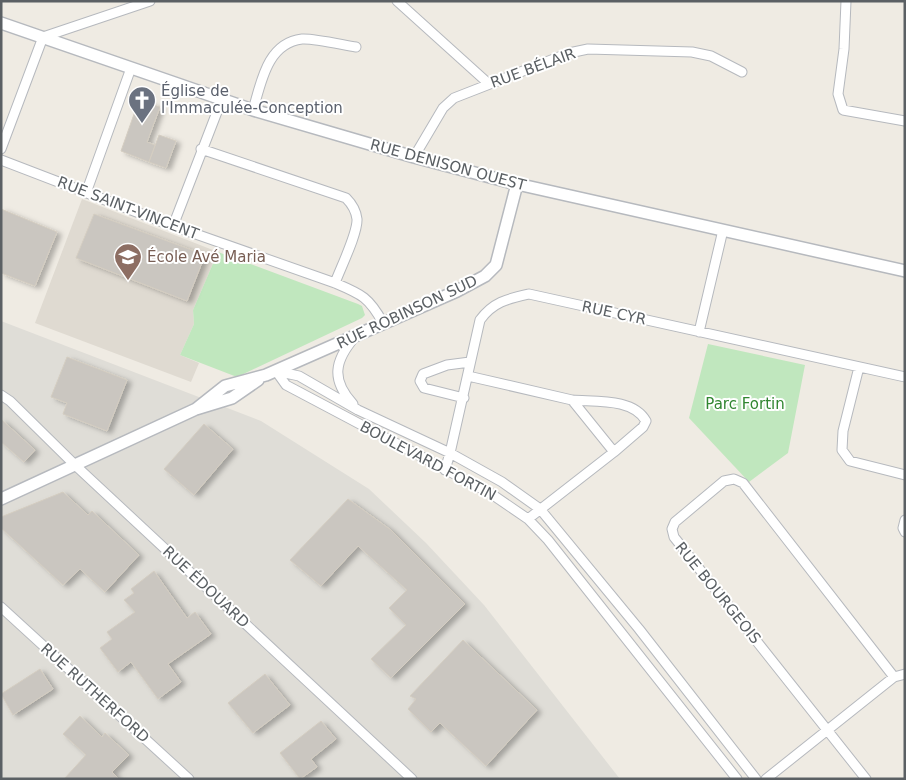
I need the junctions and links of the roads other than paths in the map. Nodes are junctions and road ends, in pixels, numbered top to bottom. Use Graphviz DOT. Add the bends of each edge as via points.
graph roads {
  1 [pos="150,1"];
  2 [pos="397,1"];
  3 [pos="846,1"];
  4 [pos="1,23"];
  5 [pos="43,37"];
  6 [pos="356,47"];
  7 [pos="131,68"];
  8 [pos="742,72"];
  9 [pos="489,84"];
  10 [pos="222,99"];
  11 [pos="253,110"];
  12 [pos="905,121"];
  13 [pos="1,149"];
  14 [pos="201,149"];
  15 [pos="414,158"];
  16 [pos="1,160"];
  17 [pos="517,184"];
  18 [pos="86,193"];
  19 [pos="173,226"];
  20 [pos="723,230"];
  21 [pos="905,271"];
  22 [pos="335,283"];
  23 [pos="383,323"];
  24 [pos="699,332"];
  25 [pos="355,336"];
  26 [pos="470,362"];
  27 [pos="859,367"];
  28 [pos="271,373"];
  29 [pos="468,376"];
  30 [pos="905,377"];
  31 [pos="1,395"];
  32 [pos="464,398"];
  33 [pos="572,400"];
  34 [pos="358,410"];
  35 [pos="614,452"];
  36 [pos="450,453"];
  37 [pos="75,465"];
  38 [pos="445,470"];
  39 [pos="905,475"];
  40 [pos="1,499"];
  41 [pos="540,509"];
  42 [pos="528,518"];
  43 [pos="905,520"];
  44 [pos="905,532"];
  45 [pos="1,607"];
  46 [pos="639,629"];
  47 [pos="627,639"];
  48 [pos="905,674"];
  49 [pos="894,677"];
  50 [pos="828,730"];
  51 [pos="189,779"];
  52 [pos="412,779"];
  53 [pos="738,779"];
  54 [pos="756,779"];
  55 [pos="766,779"];
  56 [pos="866,779"];
  1 -- 5 [label="street"];
  2 -- 9 [label="street"];
  3 -- 12 [label="street" via="838,94 843,110"];
  4 -- 5 [label="street, RUE DENISON OUEST"];
  5 -- 7 [label="street, RUE DENISON OUEST"];
  5 -- 13 [label="street"];
  6 -- 11 [label="street" via="303,38 285,44 267,65"];
  7 -- 10 [label="street, RUE DENISON OUEST"];
  7 -- 18 [label="street"];
  8 -- 9 [label="street, RUE BÉLAIR" via="711,56 692,52 588,49 569,53"];
  9 -- 15 [label="street, RUE BÉLAIR" via="454,98 443,108"];
  10 -- 11 [label="street, RUE DENISON OUEST"];
  10 -- 14 [label="street"];
  11 -- 15 [label="street, RUE DENISON OUEST"];
  14 -- 19 [label="street"];
  14 -- 22 [label="street" via="346,198 357,219 356,229"];
  15 -- 17 [label="street, RUE DENISON OUEST"];
  16 -- 18 [label="street, RUE SAINT-VINCENT"];
  17 -- 20 [label="street, RUE DENISON OUEST"];
  17 -- 23 [label="street, RUE ROBINSON SUD" via="496,265 485,276 457,291"];
  18 -- 19 [label="street, RUE SAINT-VINCENT"];
  19 -- 22 [label="street, RUE SAINT-VINCENT"];
  20 -- 21 [label="street, RUE DENISON OUEST"];
  20 -- 24 [label="street"];
  22 -- 23 [label="street, RUE SAINT-VINCENT" via="368,300"];
  23 -- 25 [label="street, RUE ROBINSON SUD"];
  24 -- 26 [label="street, RUE CYR" via="529,294 506,299 488,309 480,320"];
  24 -- 27 [label="street, RUE CYR"];
  25 -- 28 [label="street, RUE ROBINSON SUD"];
  25 -- 34 [label="street, BOULEVARD FORTIN" via="343,350 338,373 343,393"];
  26 -- 29 [label="street, RUE CYR"];
  26 -- 32 [label="street" via="447,365 423,374 420,381 424,388"];
  27 -- 30 [label="street, RUE CYR"];
  27 -- 39 [label="street" via="843,431 842,450 850,461"];
  28 -- 34 [label="street, BOULEVARD FORTIN" via="299,376"];
  28 -- 37 [label="street, RUE ROBINSON SUD" via="232,398 196,409"];
  28 -- 38 [label="street, BOULEVARD FORTIN" via="286,385"];
  29 -- 32 [label="street, RUE CYR"];
  29 -- 33 [label="street"];
  31 -- 37 [label="street, RUE ÉDOUARD"];
  32 -- 36 [label="street, RUE CYR"];
  33 -- 35 [label="street"];
  33 -- 35 [label="street" via="623,404 642,415 646,421 643,427"];
  34 -- 36 [label="street, BOULEVARD FORTIN"];
  35 -- 41 [label="street"];
  36 -- 38 [label="street, RUE CYR"];
  36 -- 41 [label="street, BOULEVARD FORTIN" via="502,482"];
  37 -- 40 [label="street, RUE ROBINSON SUD"];
  37 -- 52 [label="street, RUE ÉDOUARD"];
  38 -- 42 [label="street, BOULEVARD FORTIN" via="490,493"];
  41 -- 42 [label="street"];
  41 -- 46 [label="street, BOULEVARD FORTIN"];
  42 -- 47 [label="street, BOULEVARD FORTIN"];
  43 -- 44 [label="street"];
  45 -- 51 [label="street, RUE RUTHERFORD"];
  46 -- 47 [label="street"];
  46 -- 54 [label="street, BOULEVARD FORTIN"];
  47 -- 53 [label="street, BOULEVARD FORTIN"];
  48 -- 49 [label="street"];
  49 -- 50 [label="street"];
  49 -- 50 [label="street, RUE BOURGEOIS" via="743,483 734,479 724,481 675,522 674,537"];
  50 -- 55 [label="street"];
  50 -- 56 [label="street, RUE BOURGEOIS"];
}
